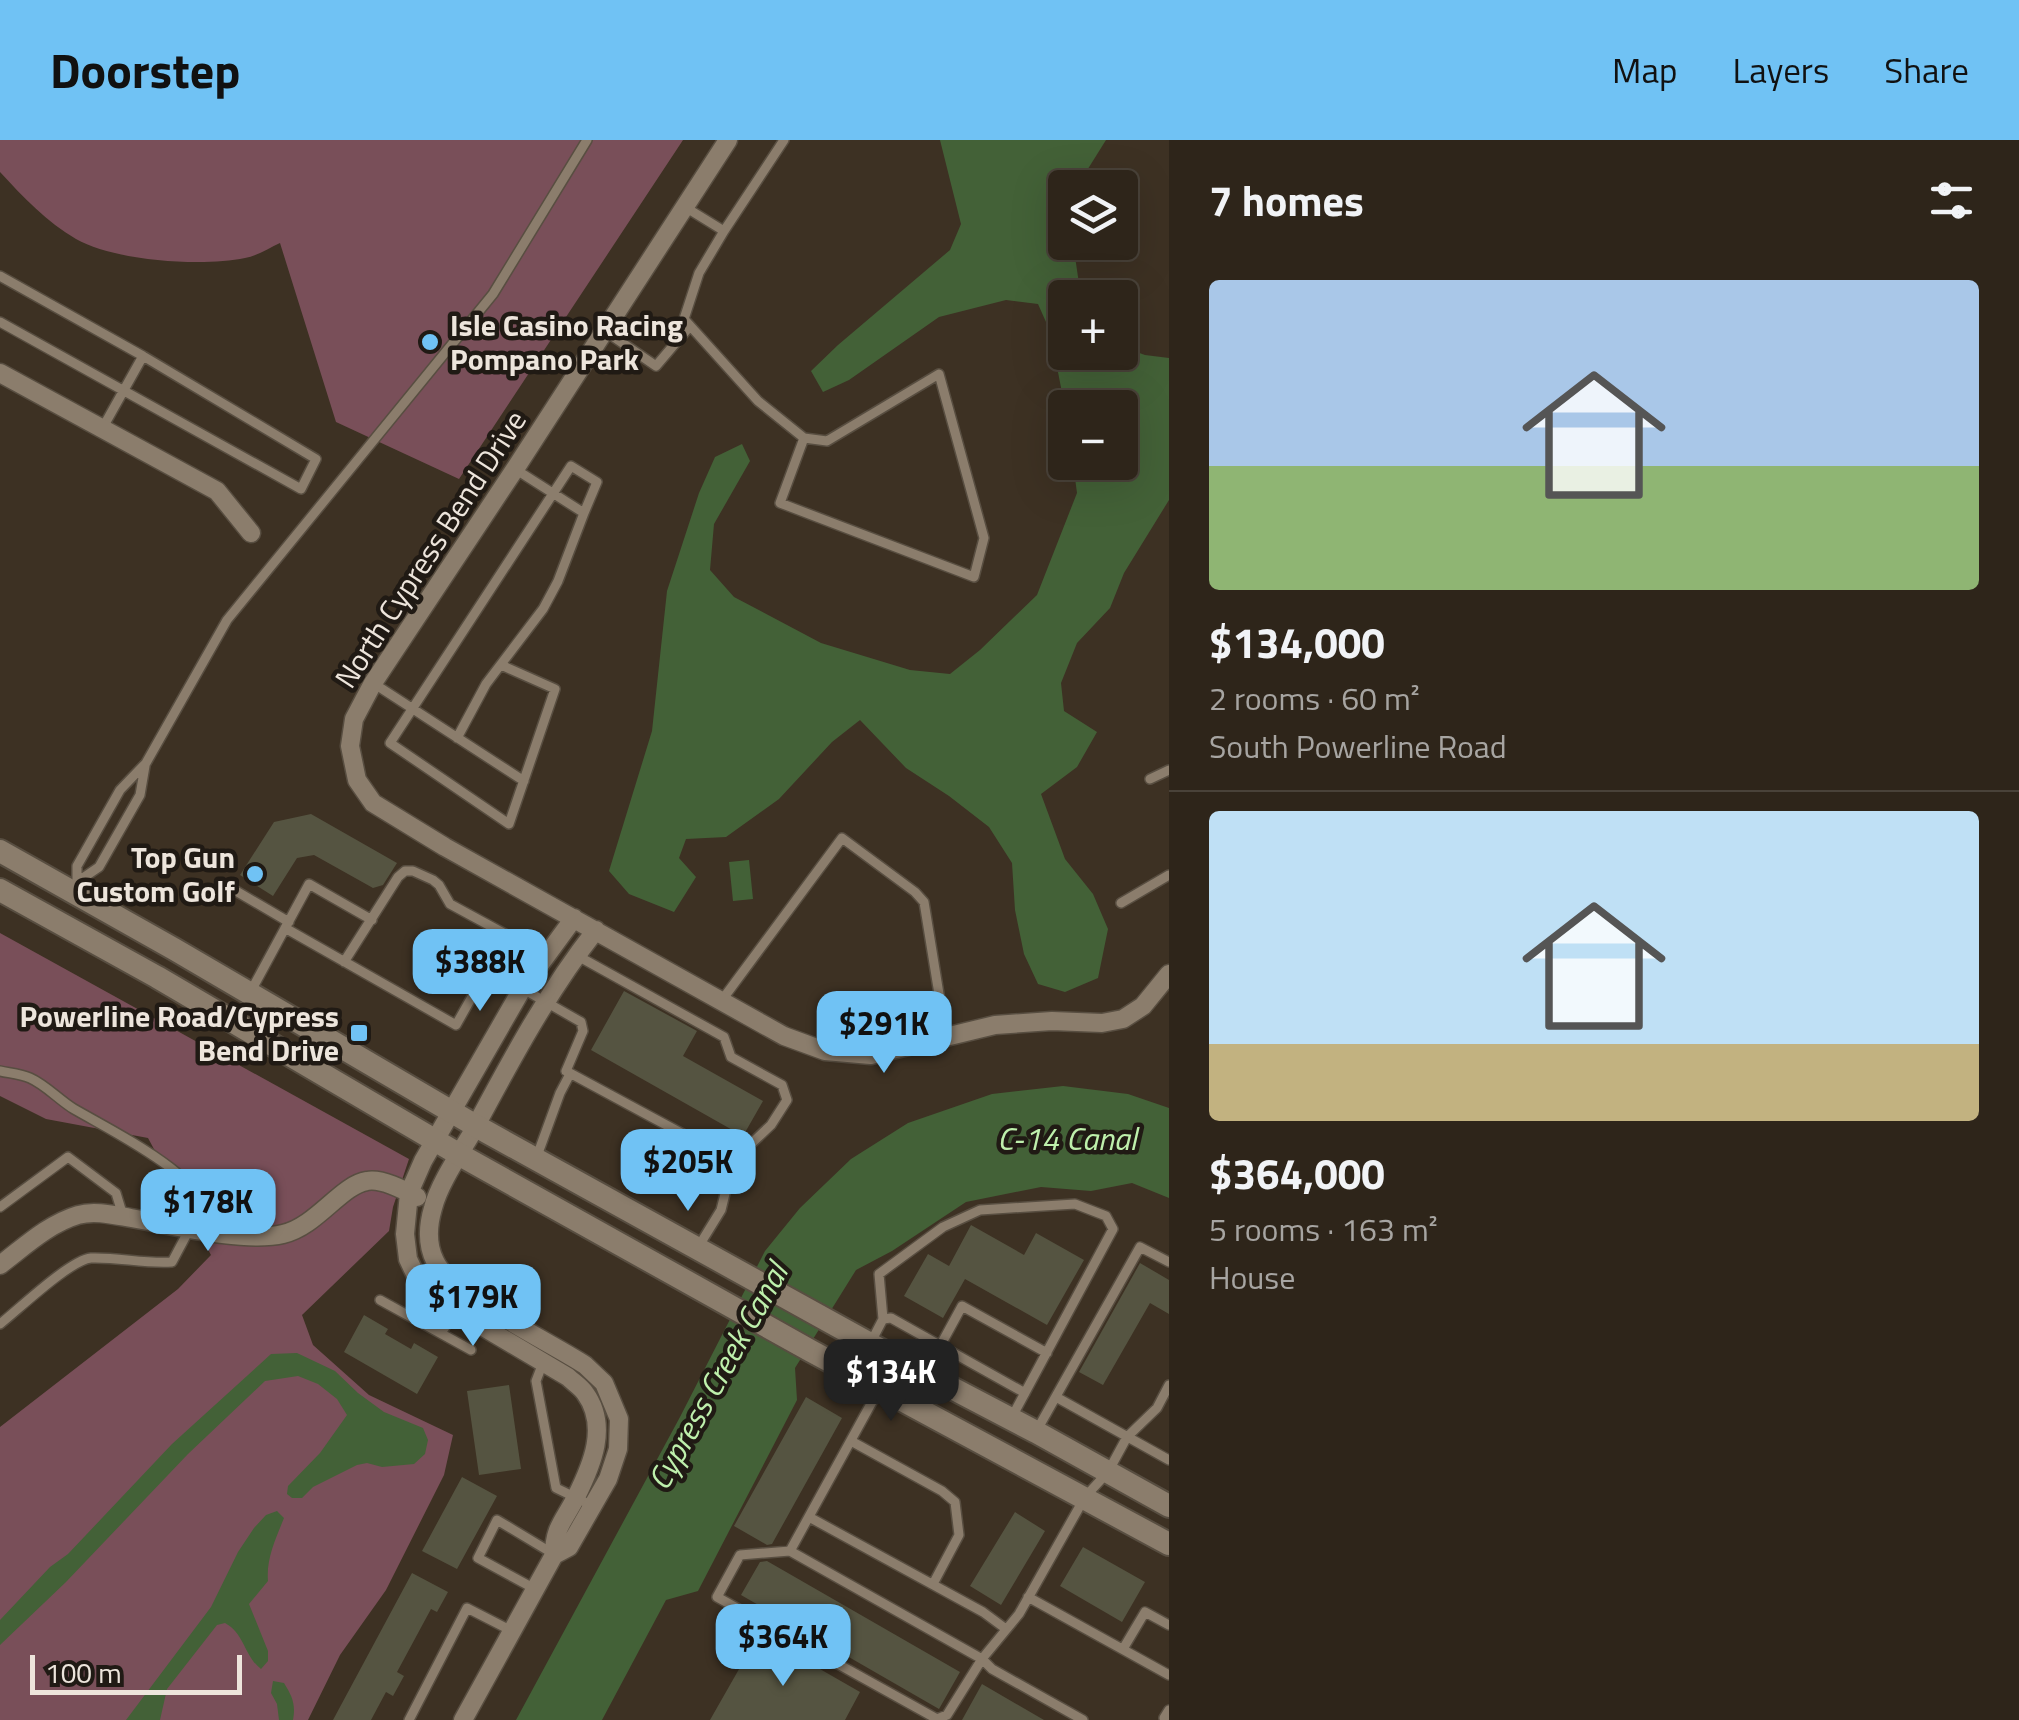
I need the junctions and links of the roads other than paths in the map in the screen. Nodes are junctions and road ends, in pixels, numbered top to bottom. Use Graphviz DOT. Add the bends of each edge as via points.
graph roads {
  1 [pos="587,140"];
  2 [pos="728,140"];
  3 [pos="784,140"];
  4 [pos="685,207"];
  5 [pos="724,231"];
  6 [pos="0,276"];
  7 [pos="0,322"];
  8 [pos="690,326"];
  9 [pos="604,332"];
  10 [pos="143,356"];
  11 [pos="0,374"];
  12 [pos="124,391"];
  13 [pos="102,429"];
  14 [pos="804,438"];
  15 [pos="515,470"];
  16 [pos="553,494"];
  17 [pos="584,514"];
  18 [pos="251,533"];
  19 [pos="501,665"];
  20 [pos="372,683"];
  21 [pos="412,709"];
  22 [pos="457,738"];
  23 [pos="146,763"];
  24 [pos="1169,770"];
  25 [pos="1150,778"];
  26 [pos="524,782"];
  27 [pos="0,850"];
  28 [pos="1169,874"];
  29 [pos="224,884"];
  30 [pos="74,886"];
  31 [pos="0,890"];
  32 [pos="1122,903"];
  33 [pos="574,918"];
  34 [pos="54,920"];
  35 [pos="372,920"];
  36 [pos="287,925"];
  37 [pos="596,930"];
  38 [pos="576,956"];
  39 [pos="344,962"];
  40 [pos="488,969"];
  41 [pos="1169,974"];
  42 [pos="522,989"];
  43 [pos="250,993"];
  44 [pos="721,1000"];
  45 [pos="545,1003"];
  46 [pos="946,1037"];
  47 [pos="0,1071"];
  48 [pos="570,1074"];
  49 [pos="450,1111"];
  50 [pos="476,1126"];
  51 [pos="435,1140"];
  52 [pos="460,1155"];
  53 [pos="536,1158"];
  54 [pos="733,1160"];
  55 [pos="409,1193"];
  56 [pos="433,1206"];
  57 [pos="0,1207"];
  58 [pos="123,1216"];
  59 [pos="190,1228"];
  60 [pos="226,1233"];
  61 [pos="698,1249"];
  62 [pos="1169,1262"];
  63 [pos="0,1265"];
  64 [pos="467,1294"];
  65 [pos="380,1300"];
  66 [pos="456,1311"];
  67 [pos="883,1319"];
  68 [pos="0,1324"];
  69 [pos="441,1333"];
  70 [pos="870,1344"];
  71 [pos="553,1345"];
  72 [pos="940,1346"];
  73 [pos="471,1350"];
  74 [pos="1046,1353"];
  75 [pos="543,1362"];
  76 [pos="925,1374"];
  77 [pos="1169,1385"];
  78 [pos="880,1388"];
  79 [pos="1026,1393"];
  80 [pos="1056,1398"];
  81 [pos="1011,1419"];
  82 [pos="1036,1432"];
  83 [pos="1128,1437"];
  84 [pos="851,1441"];
  85 [pos="1169,1460"];
  86 [pos="1108,1472"];
  87 [pos="1085,1497"];
  88 [pos="584,1502"];
  89 [pos="1169,1506"];
  90 [pos="809,1517"];
  91 [pos="1169,1544"];
  92 [pos="790,1550"];
  93 [pos="554,1555"];
  94 [pos="933,1584"];
  95 [pos="536,1589"];
  96 [pos="1028,1598"];
  97 [pos="1169,1625"];
  98 [pos="1006,1629"];
  99 [pos="512,1630"];
  100 [pos="1123,1648"];
  101 [pos="982,1659"];
  102 [pos="1169,1674"];
  103 [pos="1169,1710"];
  104 [pos="938,1719"];
  105 [pos="409,1720"];
  106 [pos="462,1720"];
  107 [pos="1083,1720"];
  108 [pos="1167,1720"];
  1 -- 23 [label="lane" via="493,294 226,620"];
  2 -- 4 [label="street, North Cypress Bend Drive"];
  3 -- 5 [label="lane"];
  4 -- 5 [label="lane"];
  4 -- 9 [label="street, North Cypress Bend Drive"];
  5 -- 8 [label="lane" via="699,272 684,319"];
  6 -- 10 [label="lane"];
  7 -- 12 [label="lane"];
  8 -- 9 [label="lane" via="656,366"];
  8 -- 14 [label="lane" via="758,401"];
  9 -- 15 [label="street, North Cypress Bend Drive"];
  10 -- 12 [label="lane"];
  10 -- 12 [label="lane" via="316,459 301,489"];
  11 -- 13 [label="street"];
  12 -- 13 [label="lane"];
  13 -- 18 [label="street" via="217,491"];
  14 -- 14 [label="lane" via="827,441 940,374 984,538 974,577 780,503"];
  15 -- 16 [label="lane"];
  15 -- 20 [label="street, North Cypress Bend Drive"];
  16 -- 17 [label="lane"];
  16 -- 17 [label="lane" via="571,466 597,482"];
  16 -- 21 [label="lane"];
  17 -- 19 [label="lane" via="543,609"];
  19 -- 22 [label="lane"];
  19 -- 26 [label="lane" via="555,688"];
  20 -- 21 [label="lane"];
  20 -- 33 [label="street, North Cypress Bend Drive" via="354,719 350,746 357,780 373,804"];
  21 -- 22 [label="lane"];
  21 -- 26 [label="lane" via="390,743 510,824"];
  22 -- 26 [label="lane"];
  23 -- 30 [label="lane" via="120,790 77,866"];
  23 -- 30 [label="lane" via="140,795 99,867"];
  24 -- 25 [label="lane"];
  27 -- 30 [label="main road"];
  28 -- 32 [label="lane"];
  29 -- 36 [label="lane"];
  30 -- 34 [label="street"];
  30 -- 43 [label="main road"];
  31 -- 34 [label="main road"];
  33 -- 37 [label="street, North Cypress Bend Drive"];
  33 -- 42 [label="street"];
  34 -- 51 [label="main road"];
  35 -- 36 [label="lane" via="309,884"];
  35 -- 39 [label="lane"];
  35 -- 40 [label="lane" via="398,877 413,871 433,880 450,904 507,935"];
  36 -- 39 [label="lane"];
  36 -- 43 [label="lane"];
  37 -- 38 [label="street"];
  37 -- 44 [label="street, North Cypress Bend Drive"];
  38 -- 45 [label="street"];
  38 -- 54 [label="lane" via="724,1037 731,1056 782,1086 787,1100 771,1125"];
  39 -- 40 [label="lane" via="456,1025"];
  40 -- 42 [label="lane"];
  41 -- 46 [label="street, North Cypress Bend Drive" via="1143,1006 1123,1018 995,1025"];
  42 -- 45 [label="lane"];
  42 -- 49 [label="street"];
  43 -- 49 [label="main road"];
  44 -- 46 [label="street, North Cypress Bend Drive" via="825,1051 871,1055"];
  44 -- 46 [label="lane" via="842,838 924,902"];
  45 -- 48 [label="lane" via="581,1022"];
  45 -- 50 [label="street"];
  47 -- 60 [label="lane" via="30,1077 179,1173 217,1213"];
  48 -- 53 [label="lane"];
  48 -- 54 [label="lane"];
  49 -- 50 [label="main road"];
  49 -- 51 [label="street"];
  50 -- 52 [label="street"];
  50 -- 53 [label="main road"];
  51 -- 52 [label="main road"];
  51 -- 55 [label="street"];
  52 -- 56 [label="street"];
  52 -- 78 [label="main road"];
  53 -- 61 [label="main road"];
  54 -- 61 [label="lane" via="720,1210"];
  55 -- 56 [label="street"];
  55 -- 60 [label="street" via="370,1180 284,1234"];
  55 -- 66 [label="street" via="408,1259 418,1280"];
  56 -- 64 [label="street" via="428,1235 435,1261"];
  57 -- 58 [label="lane" via="68,1157 116,1193"];
  58 -- 59 [label="street"];
  58 -- 63 [label="street" via="82,1214 55,1224"];
  59 -- 60 [label="street"];
  59 -- 68 [label="lane" via="172,1262 87,1258"];
  61 -- 70 [label="main road"];
  62 -- 80 [label="lane" via="1140,1247"];
  64 -- 66 [label="lane"];
  64 -- 71 [label="street"];
  65 -- 69 [label="lane"];
  66 -- 69 [label="lane"];
  66 -- 75 [label="street"];
  67 -- 70 [label="lane"];
  67 -- 72 [label="lane"];
  67 -- 74 [label="lane" via="880,1274 943,1226 980,1210 1074,1204 1106,1216 1113,1228"];
  69 -- 73 [label="lane"];
  70 -- 76 [label="main road"];
  71 -- 75 [label="lane"];
  71 -- 88 [label="street" via="604,1383 619,1419 608,1478"];
  72 -- 74 [label="lane" via="962,1306"];
  72 -- 76 [label="lane"];
  72 -- 79 [label="lane"];
  74 -- 79 [label="lane"];
  75 -- 88 [label="lane" via="536,1382 556,1488"];
  75 -- 88 [label="street" via="586,1394 595,1414 598,1431"];
  76 -- 81 [label="main road"];
  77 -- 83 [label="lane"];
  78 -- 84 [label="lane"];
  78 -- 87 [label="main road"];
  79 -- 81 [label="lane"];
  80 -- 82 [label="lane"];
  80 -- 83 [label="lane"];
  81 -- 82 [label="main road"];
  82 -- 86 [label="main road"];
  83 -- 85 [label="lane"];
  83 -- 86 [label="lane"];
  84 -- 90 [label="lane"];
  84 -- 94 [label="lane" via="954,1502 960,1535"];
  86 -- 87 [label="lane"];
  86 -- 89 [label="main road"];
  87 -- 91 [label="main road"];
  87 -- 96 [label="lane"];
  88 -- 93 [label="street" via="554,1535"];
  90 -- 92 [label="lane"];
  90 -- 94 [label="lane"];
  92 -- 101 [label="lane"];
  92 -- 104 [label="lane" via="740,1555 717,1597"];
  93 -- 95 [label="street"];
  93 -- 95 [label="lane" via="498,1520 478,1558"];
  94 -- 98 [label="lane"];
  95 -- 99 [label="street"];
  96 -- 98 [label="lane"];
  96 -- 100 [label="lane"];
  97 -- 100 [label="lane" via="1145,1612"];
  98 -- 101 [label="lane"];
  99 -- 105 [label="lane" via="468,1608"];
  99 -- 106 [label="street"];
  100 -- 102 [label="lane"];
  101 -- 104 [label="lane"];
  101 -- 107 [label="lane"];
  103 -- 108 [label="lane"];
}
